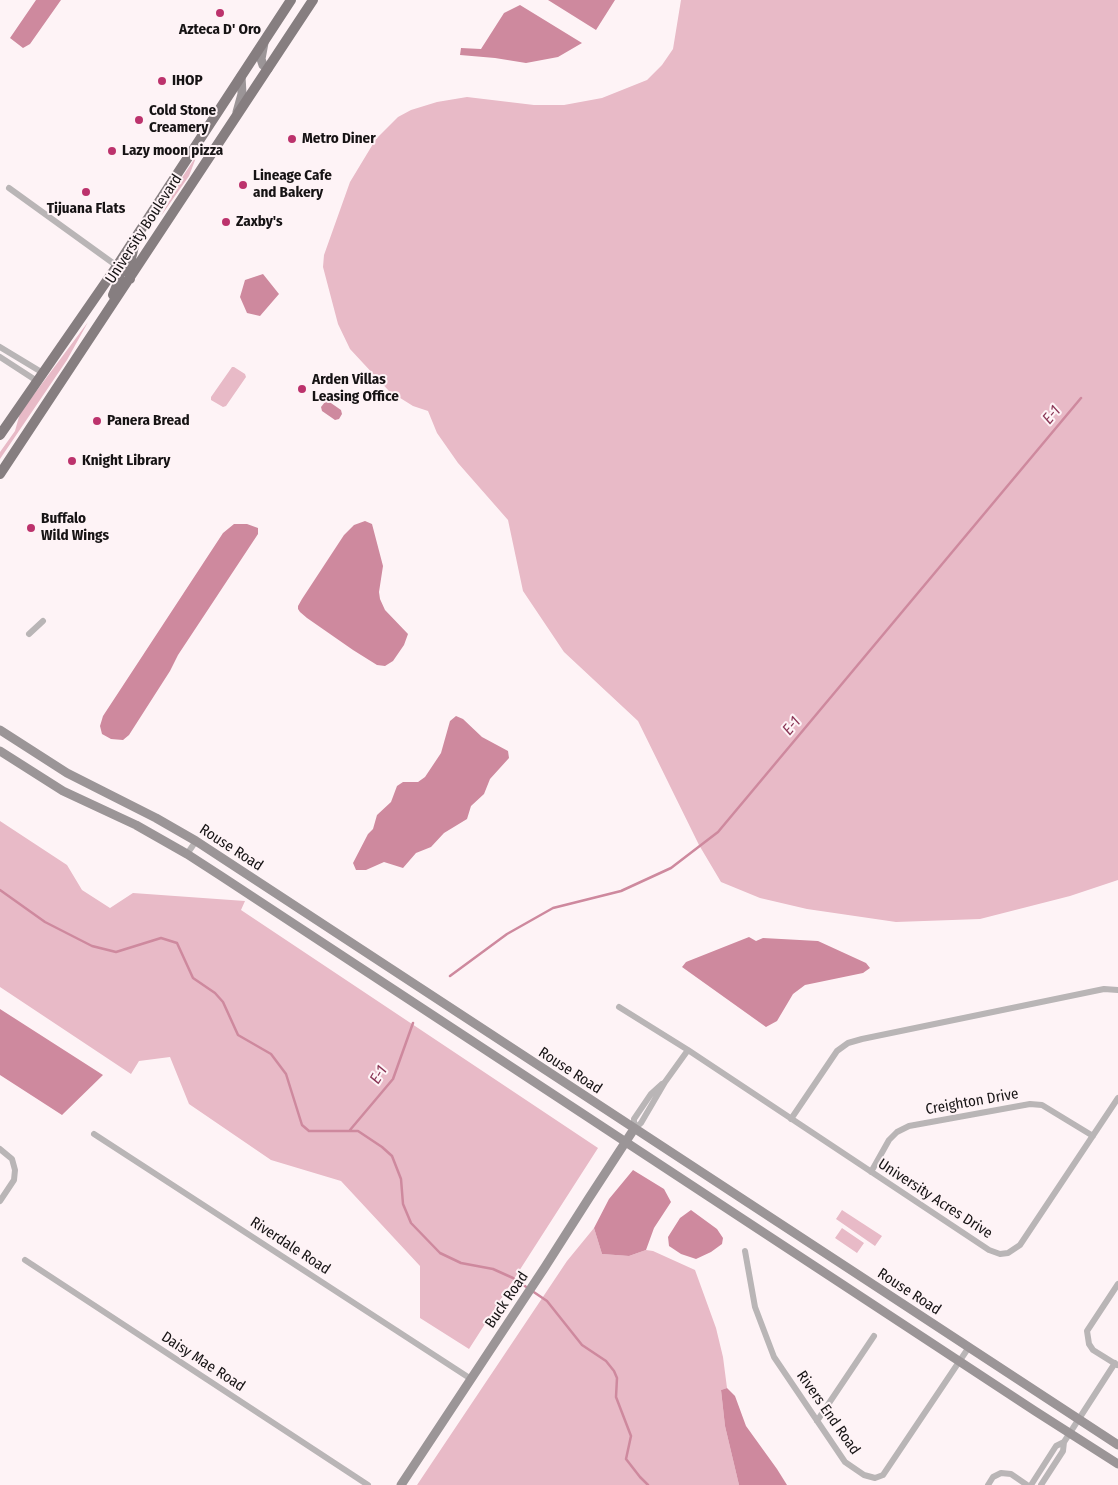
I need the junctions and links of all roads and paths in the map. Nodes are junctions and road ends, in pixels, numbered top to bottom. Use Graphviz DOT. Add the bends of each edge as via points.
graph roads {
  1 [pos="291,0"];
  2 [pos="313,0"];
  3 [pos="264,41"];
  4 [pos="268,70"];
  5 [pos="242,76"];
  6 [pos="236,117"];
  7 [pos="9,188"];
  8 [pos="139,231"];
  9 [pos="116,266"];
  10 [pos="130,279"];
  11 [pos="104,317"];
  12 [pos="0,348"];
  13 [pos="0,357"];
  14 [pos="40,377"];
  15 [pos="0,435"];
  16 [pos="0,474"];
  17 [pos="43,621"];
  18 [pos="29,634"];
  19 [pos="0,730"];
  20 [pos="0,751"];
  21 [pos="196,841"];
  22 [pos="187,854"];
  23 [pos="1118,990"];
  24 [pos="620,1007"];
  25 [pos="688,1050"];
  26 [pos="1118,1098"];
  27 [pos="791,1119"];
  28 [pos="634,1129"];
  29 [pos="94,1134"];
  30 [pos="1093,1136"];
  31 [pos="626,1142"];
  32 [pos="0,1149"];
  33 [pos="871,1172"];
  34 [pos="0,1201"];
  35 [pos="744,1251"];
  36 [pos="25,1260"];
  37 [pos="1118,1284"];
  38 [pos="874,1336"];
  39 [pos="969,1348"];
  40 [pos="960,1361"];
  41 [pos="1116,1364"];
  42 [pos="471,1379"];
  43 [pos="1078,1420"];
  44 [pos="817,1421"];
  45 [pos="1070,1433"];
  46 [pos="1064,1442"];
  47 [pos="1118,1445"];
  48 [pos="1118,1464"];
  49 [pos="1044,1465"];
  50 [pos="1051,1470"];
  51 [pos="368,1485"];
  52 [pos="401,1485"];
  53 [pos="988,1485"];
  54 [pos="1029,1485"];
  55 [pos="1040,1485"];
  1 -- 3 [label="main road, University Boulevard"];
  2 -- 4 [label="main road, University Boulevard"];
  3 -- 4 [label="street" via="261,59"];
  3 -- 5 [label="main road, University Boulevard"];
  4 -- 6 [label="main road, University Boulevard"];
  5 -- 6 [label="street" via="242,94"];
  5 -- 8 [label="main road, University Boulevard"];
  6 -- 10 [label="main road, University Boulevard"];
  7 -- 9 [label="street"];
  8 -- 9 [label="main road, University Boulevard"];
  8 -- 10 [label="main road" via="130,258"];
  9 -- 11 [label="main road" via="119,281"];
  9 -- 14 [label="main road, University Boulevard"];
  10 -- 11 [label="main road, University Boulevard"];
  11 -- 16 [label="main road, University Boulevard"];
  12 -- 14 [label="street"];
  13 -- 14 [label="street"];
  14 -- 15 [label="main road, University Boulevard"];
  17 -- 18 [label="street"];
  19 -- 21 [label="street, Rouse Road" via="67,773"];
  20 -- 22 [label="street, Rouse Road" via="63,791 136,825"];
  21 -- 22 [label="street"];
  21 -- 28 [label="street, Rouse Road"];
  22 -- 31 [label="street, Rouse Road"];
  23 -- 27 [label="street" via="1104,989 848,1043 837,1051"];
  24 -- 25 [label="street, University Acres Drive"];
  25 -- 27 [label="street, University Acres Drive"];
  25 -- 28 [label="street, Buck Road"];
  26 -- 30 [label="street, University Acres Drive"];
  27 -- 33 [label="street, University Acres Drive"];
  28 -- 31 [label="street, Buck Road"];
  28 -- 39 [label="street, Rouse Road"];
  29 -- 42 [label="street, Riverdale Road"];
  30 -- 33 [label="street, Creighton Drive" via="1042,1105 1030,1104 909,1126 889,1140"];
  30 -- 33 [label="street, University Acres Drive" via="1020,1245 1008,1253 989,1250"];
  31 -- 40 [label="street, Rouse Road"];
  31 -- 42 [label="street, Buck Road"];
  32 -- 34 [label="street" via="12,1159 15,1170 14,1180"];
  35 -- 44 [label="street, Rivers End Road" via="755,1307 774,1357"];
  36 -- 51 [label="street, Daisy Mae Road"];
  37 -- 41 [label="street" via="1088,1331 1093,1350"];
  38 -- 44 [label="street"];
  39 -- 40 [label="street, Rivers End Road"];
  39 -- 43 [label="street, Rouse Road"];
  40 -- 44 [label="street, Rivers End Road" via="884,1475 875,1478 864,1475 845,1462"];
  40 -- 45 [label="street, Rouse Road"];
  41 -- 43 [label="street"];
  42 -- 52 [label="street, Buck Road"];
  43 -- 45 [label="street"];
  43 -- 47 [label="street, Rouse Road"];
  45 -- 46 [label="street"];
  45 -- 48 [label="street, Rouse Road"];
  46 -- 49 [label="street" via="1056,1446"];
  46 -- 50 [label="street" via="1063,1451"];
  49 -- 50 [label="street"];
  49 -- 54 [label="street"];
  50 -- 55 [label="street"];
  53 -- 54 [label="street" via="1001,1472"];
}
